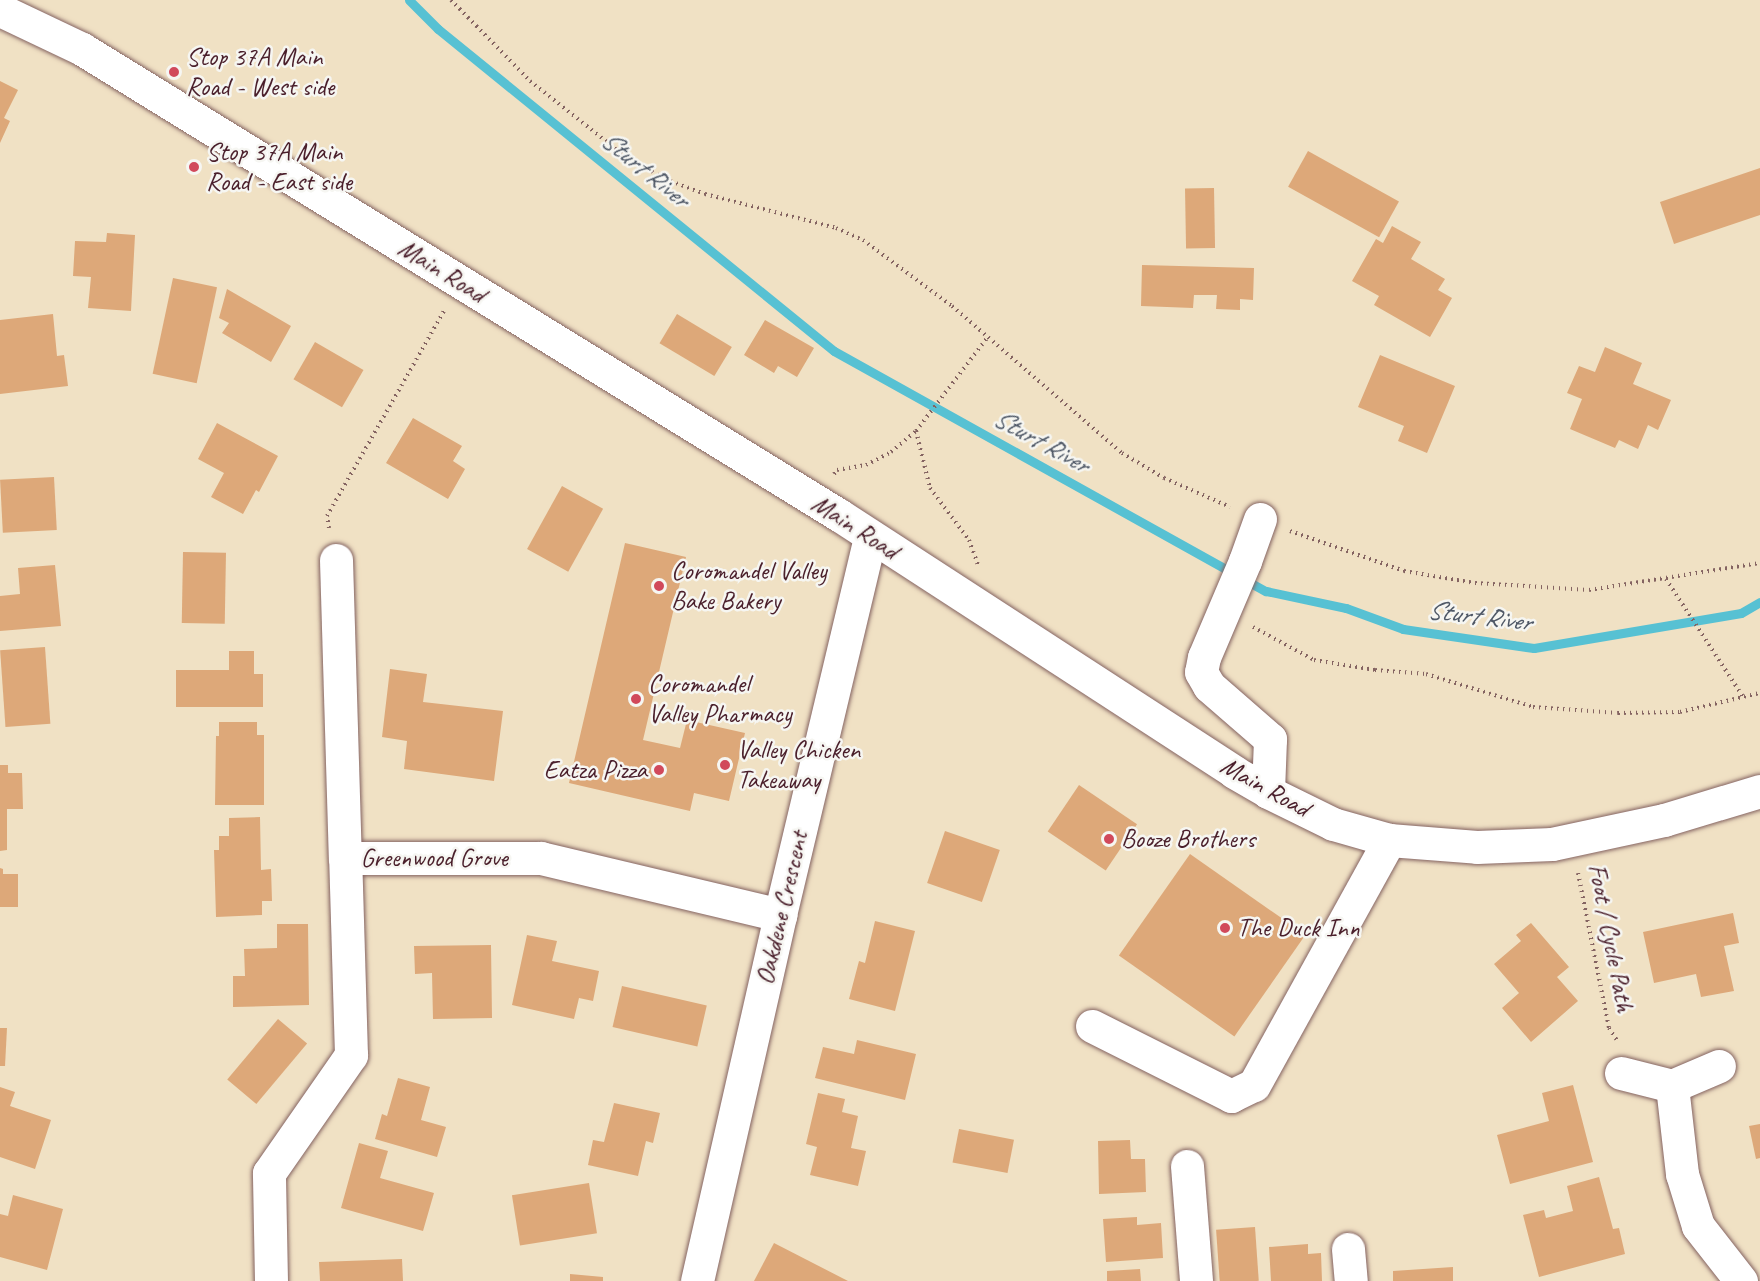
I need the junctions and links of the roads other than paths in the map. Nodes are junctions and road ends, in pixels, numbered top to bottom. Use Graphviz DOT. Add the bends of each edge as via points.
graph roads {
  1 [pos="0,10"];
  2 [pos="1260,519"];
  3 [pos="870,537"];
  4 [pos="336,560"];
  5 [pos="1760,791"];
  6 [pos="1268,792"];
  7 [pos="1389,840"];
  8 [pos="345,858"];
  9 [pos="780,915"];
  10 [pos="1092,1026"];
  11 [pos="1719,1066"];
  12 [pos="1621,1073"];
  13 [pos="1672,1086"];
  14 [pos="1187,1166"];
  15 [pos="1760,1275"];
  16 [pos="271,1281"];
  17 [pos="697,1281"];
  18 [pos="1196,1281"];
  19 [pos="1741,1281"];
  20 [pos="1752,1281"];
  1 -- 3 [label="street, Main Road" via="82,49"];
  2 -- 6 [label="street" via="1201,672 1209,686 1270,739"];
  3 -- 6 [label="street, Main Road"];
  3 -- 9 [label="street, Oakdene Crescent"];
  4 -- 8 [label="street, Greenwood Grove"];
  5 -- 7 [label="street, Main Road" via="1664,820 1552,844 1478,846"];
  6 -- 7 [label="street, Main Road" via="1334,824"];
  7 -- 10 [label="street" via="1254,1085 1231,1096"];
  8 -- 9 [label="street, Greenwood Grove" via="540,858"];
  8 -- 16 [label="street" via="351,1055 269,1173"];
  9 -- 17 [label="street, Oakdene Crescent"];
  11 -- 13 [label="street"];
  12 -- 13 [label="street"];
  13 -- 19 [label="street" via="1682,1174 1698,1226"];
  14 -- 18 [label="street"];
  15 -- 20 [label="street"];
}
